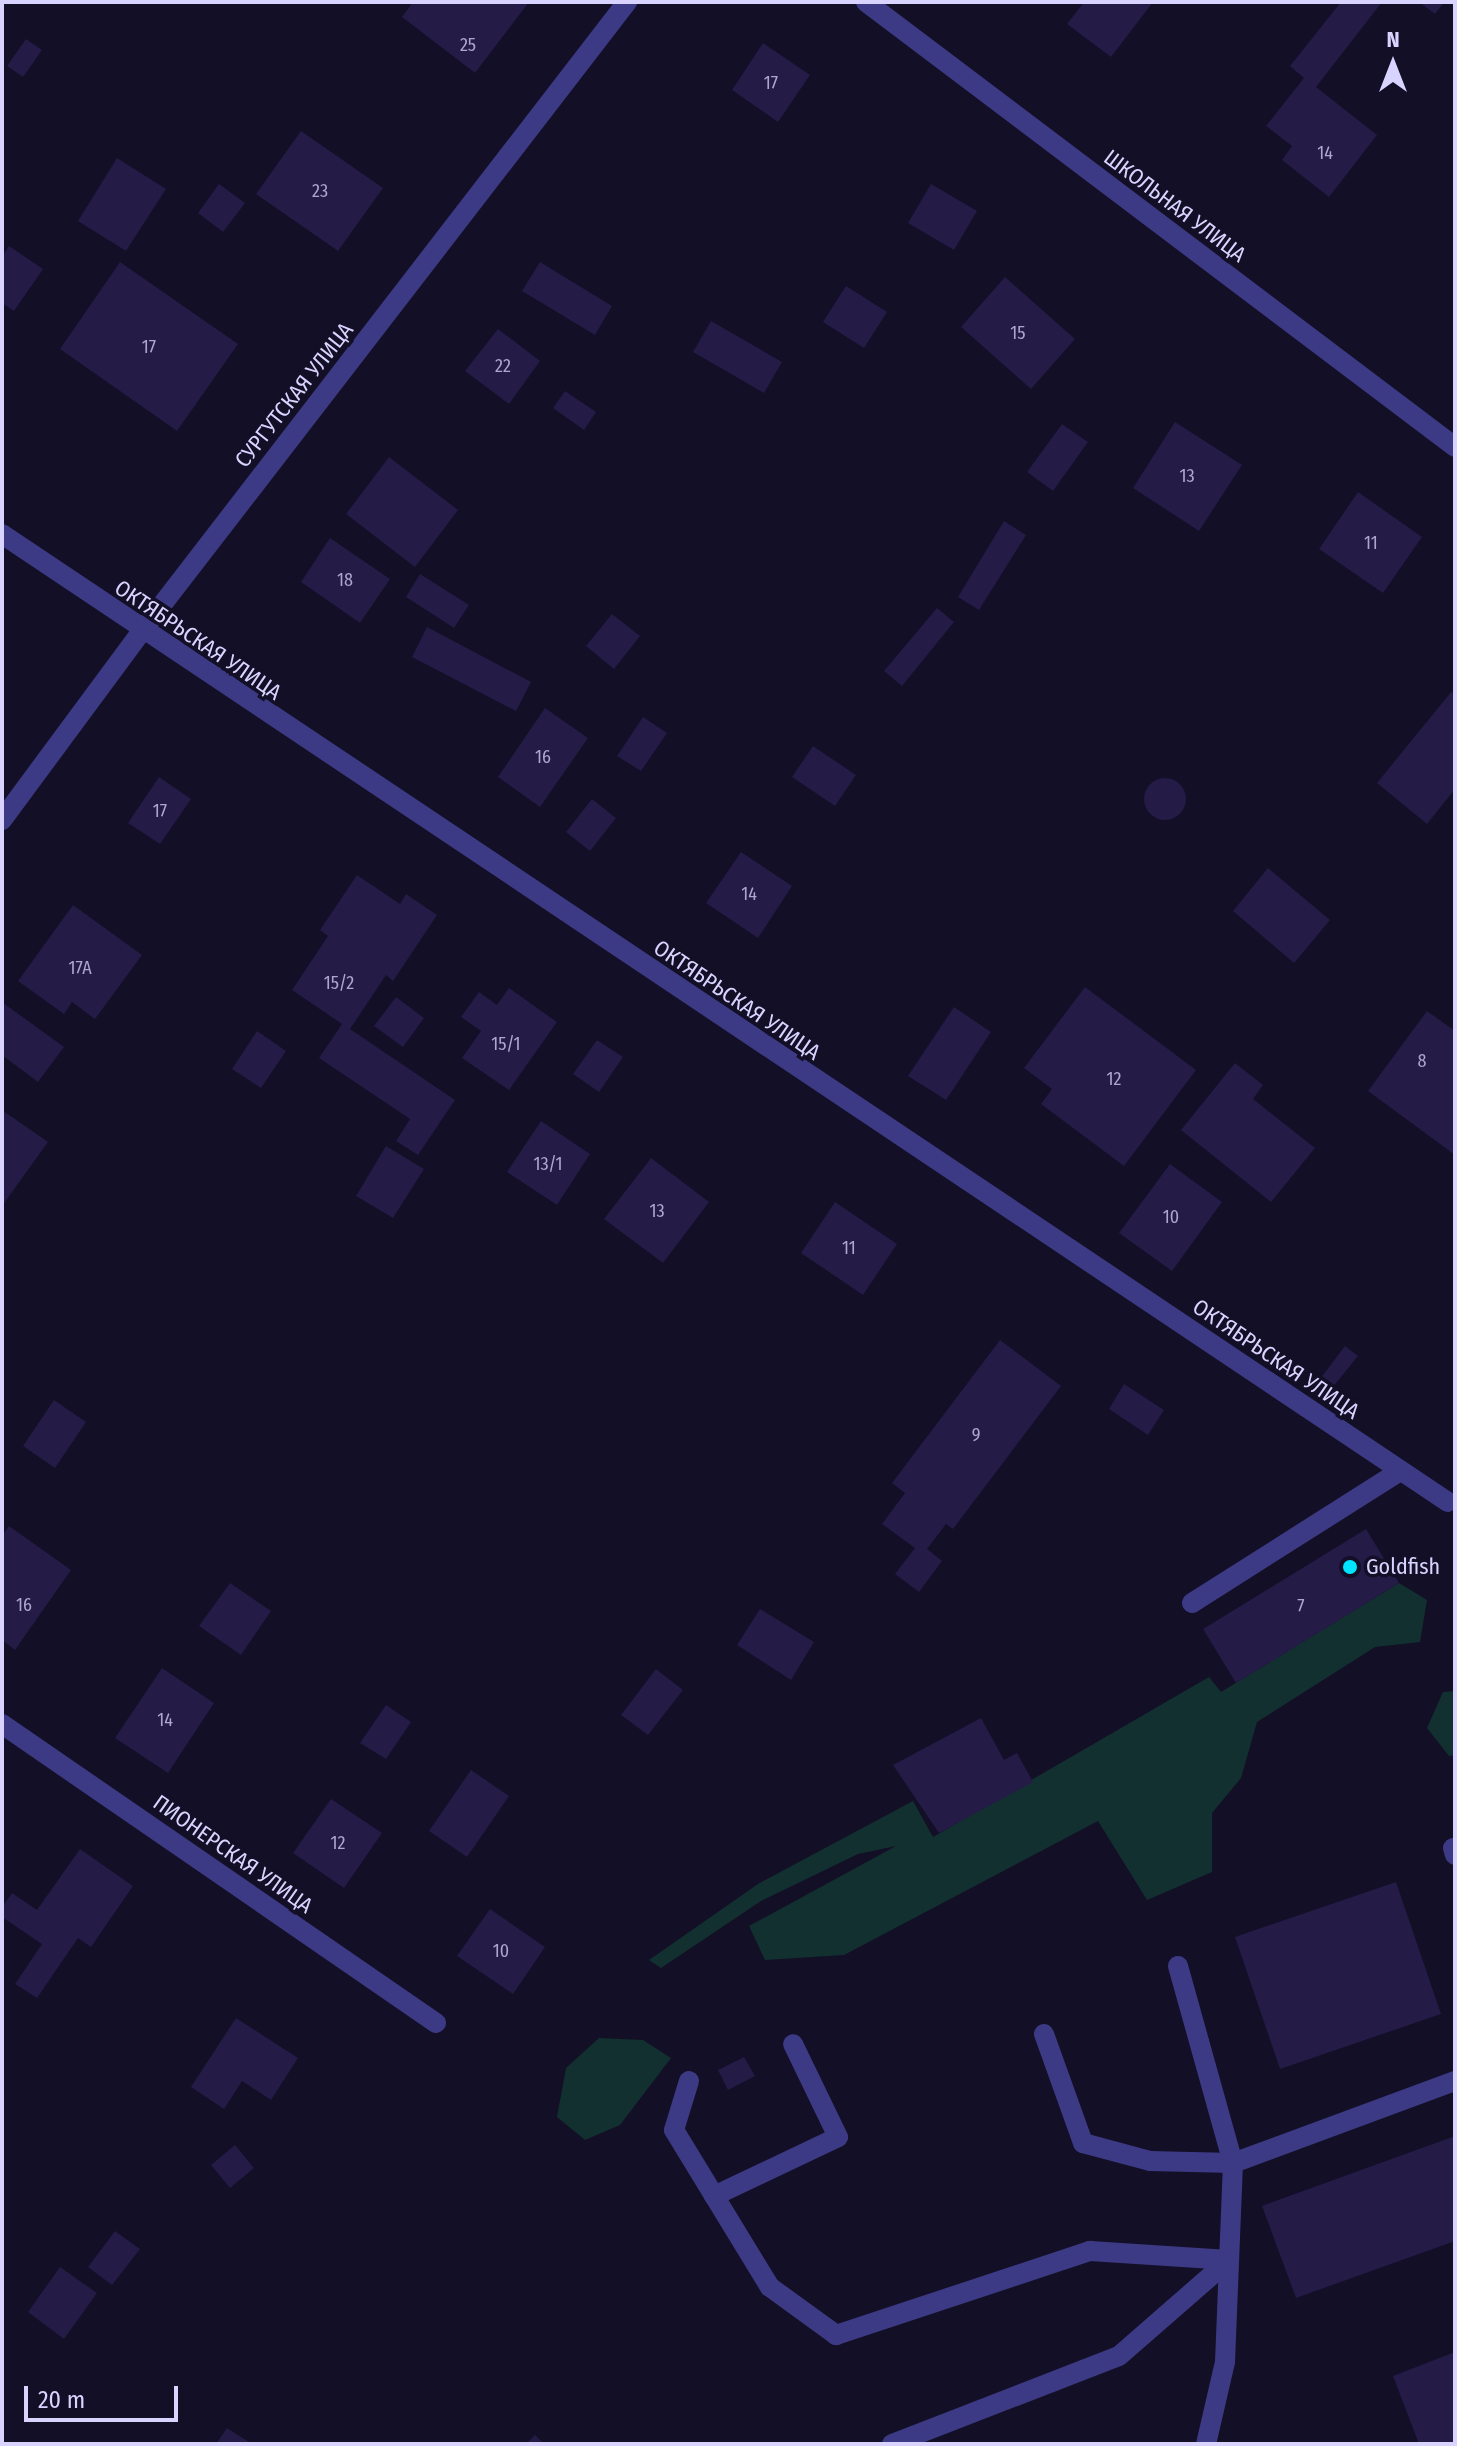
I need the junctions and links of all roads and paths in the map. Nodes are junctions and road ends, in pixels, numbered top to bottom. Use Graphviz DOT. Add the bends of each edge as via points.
graph roads {
  1 [pos="627,2"];
  2 [pos="866,2"];
  3 [pos="1455,447"];
  4 [pos="2,534"];
  5 [pos="141,632"];
  6 [pos="2,820"];
  7 [pos="1400,1471"];
  8 [pos="1448,1502"];
  9 [pos="1192,1603"];
  10 [pos="2,1724"];
  11 [pos="1178,1966"];
  12 [pos="436,2023"];
  13 [pos="1044,2034"];
  14 [pos="793,2044"];
  15 [pos="689,2081"];
  16 [pos="1455,2081"];
  17 [pos="1233,2163"];
  18 [pos="714,2196"];
  19 [pos="1229,2260"];
  20 [pos="892,2444"];
  21 [pos="1206,2444"];
  1 -- 5 [label="street, СУРГУТСКАЯ УЛИЦА"];
  2 -- 3 [label="street, ШКОЛЬНАЯ УЛИЦА"];
  4 -- 5 [label="street, ОКТЯБРЬСКАЯ УЛИЦА"];
  5 -- 6 [label="street, СУРГУТСКАЯ УЛИЦА"];
  5 -- 7 [label="street, ОКТЯБРЬСКАЯ УЛИЦА"];
  7 -- 8 [label="street, ОКТЯБРЬСКАЯ УЛИЦА"];
  7 -- 9 [label="street"];
  10 -- 12 [label="street, ПИОНЕРСКАЯ УЛИЦА"];
  11 -- 17 [label="street"];
  13 -- 17 [label="street" via="1083,2143 1150,2161"];
  14 -- 18 [label="street" via="838,2137"];
  15 -- 18 [label="street" via="674,2130"];
  16 -- 17 [label="street"];
  17 -- 19 [label="street"];
  18 -- 19 [label="street" via="770,2287 836,2335 1090,2251"];
  19 -- 20 [label="street" via="1119,2356"];
  19 -- 21 [label="street" via="1225,2362"];
}
